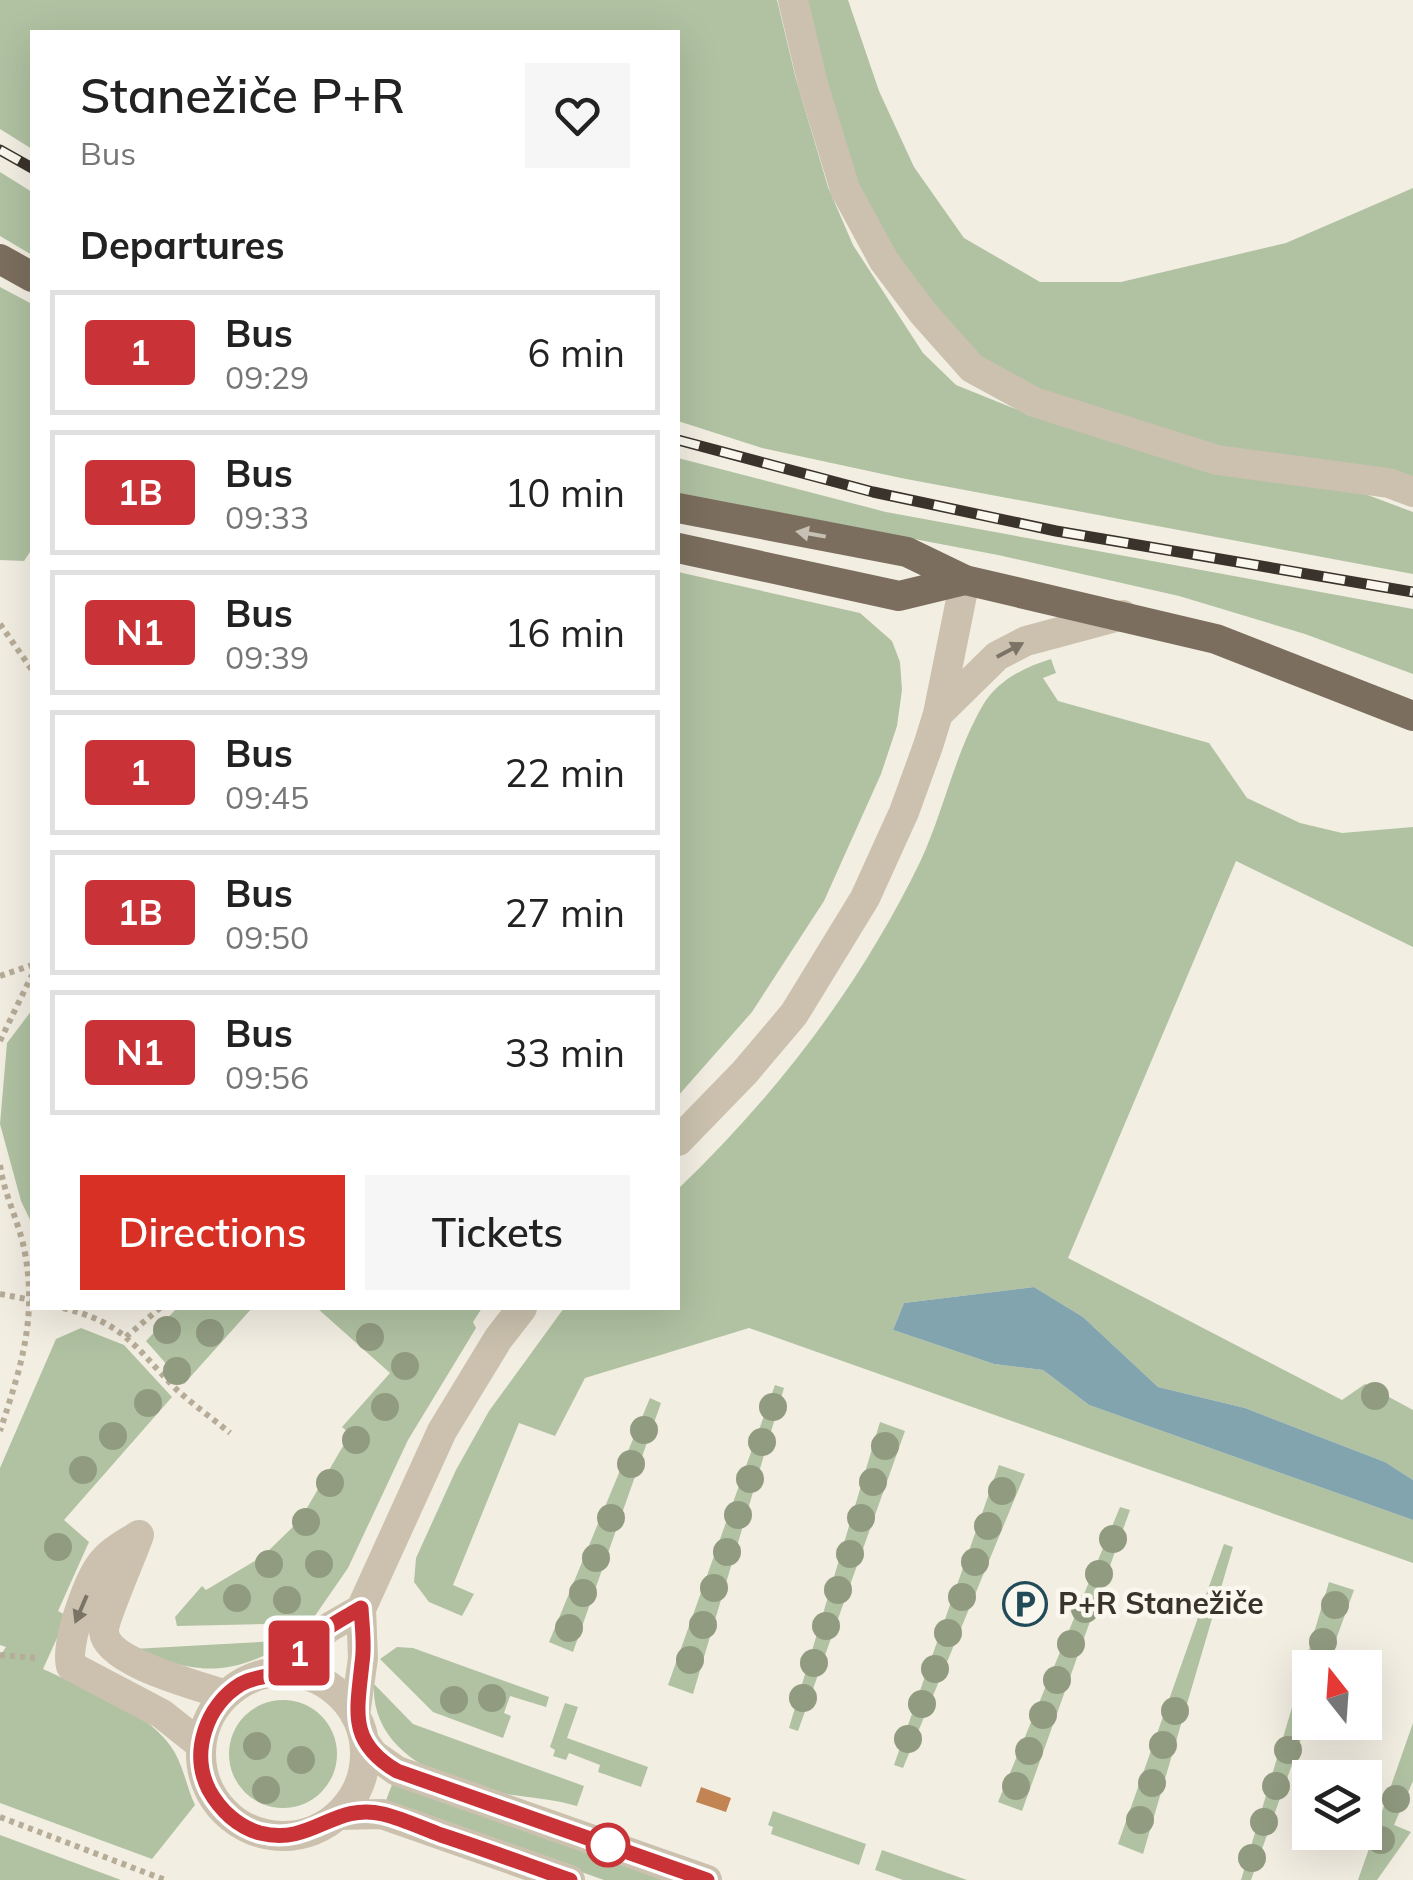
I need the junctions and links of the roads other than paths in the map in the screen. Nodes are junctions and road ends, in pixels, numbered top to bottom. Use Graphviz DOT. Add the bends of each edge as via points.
graph roads {
  1 [pos="793,0"];
  2 [pos="0,260"];
  3 [pos="30,276"];
  4 [pos="1413,492"];
  5 [pos="680,508"];
  6 [pos="680,548"];
  7 [pos="965,580"];
  8 [pos="1123,615"];
  9 [pos="938,714"];
  10 [pos="1413,716"];
  11 [pos="680,1139"];
  12 [pos="520,1310"];
  13 [pos="361,1608"];
  14 [pos="279,1673"];
  15 [pos="226,1695"];
  16 [pos="359,1728"];
  17 [pos="201,1745"];
  18 [pos="338,1815"];
  19 [pos="570,1880"];
  20 [pos="706,1880"];
  1 -- 4 [label="street" via="845,189 884,261 972,368 1034,402 1217,460 1389,483"];
  2 -- 3 [label="main road"];
  7 -- 5 [label="main road, one-way" via="908,552"];
  6 -- 7 [label="main road" via="899,596"];
  7 -- 8 [label="main road"];
  7 -- 9 [label="street"];
  9 -- 8 [label="street, one-way" via="996,656 1026,641"];
  8 -- 10 [label="main road" via="1216,639"];
  9 -- 11 [label="street" via="904,812 830,956 794,1014"];
  12 -- 13 [label="street" via="442,1432"];
  13 -- 14 [label="street" via="318,1635"];
  13 -- 16 [label="street"];
  14 -- 15 [label="street"];
  14 -- 16 [label="street" via="331,1688"];
  15 -- 17 [label="street"];
  15 -- 17 [label="street, one-way" via="110,1648 106,1616 139,1535 102,1560 74,1626 71,1666 162,1714"];
  16 -- 18 [label="street" via="360,1782"];
  16 -- 20 [label="street" via="373,1754 397,1771"];
  17 -- 18 [label="street" via="214,1797 255,1832 299,1835"];
  18 -- 19 [label="street" via="382,1814"];
}
